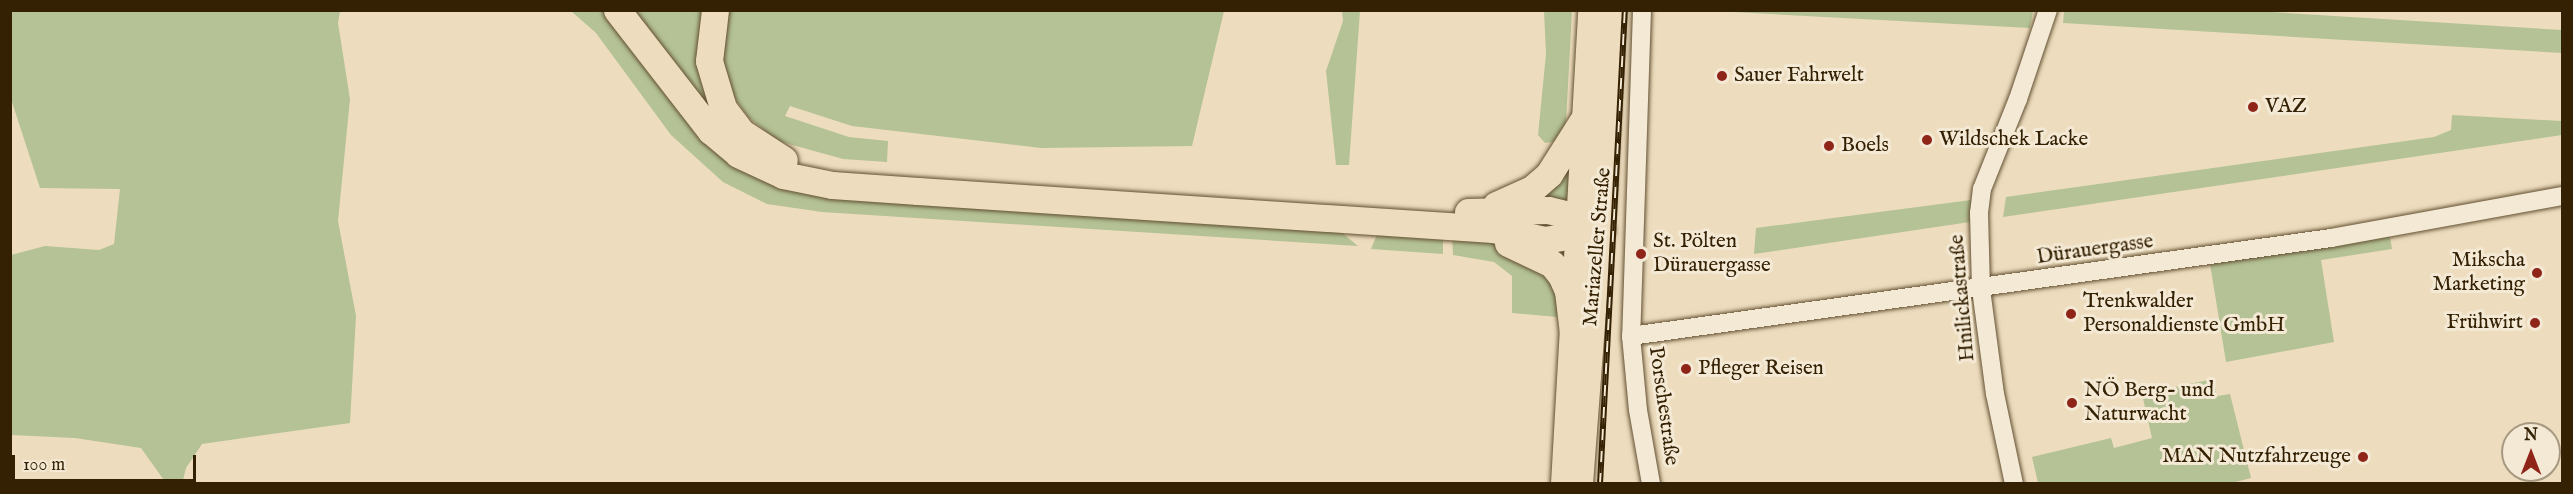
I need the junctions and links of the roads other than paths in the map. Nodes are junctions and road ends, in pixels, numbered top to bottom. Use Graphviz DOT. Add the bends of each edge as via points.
graph roads {
  1 [pos="617,10"];
  2 [pos="715,10"];
  3 [pos="1590,10"];
  4 [pos="1613,10"];
  5 [pos="1641,10"];
  6 [pos="2048,10"];
  7 [pos="1585,117"];
  8 [pos="2562,196"];
  9 [pos="1474,221"];
  10 [pos="1587,228"];
  11 [pos="1981,289"];
  12 [pos="1573,333"];
  13 [pos="1631,336"];
  14 [pos="1563,483"];
  15 [pos="1581,483"];
  16 [pos="1652,483"];
  17 [pos="2014,483"];
  1 -- 9 [label="highway" via="711,131 738,154 783,175 832,185"];
  2 -- 9 [label="highway" via="709,61 723,108 741,132 787,161 848,175"];
  3 -- 7 [label="main road, Mariazeller Straße"];
  4 -- 10 [label="main road, Mariazeller Straße"];
  5 -- 13 [label="street, Porschestraße"];
  6 -- 11 [label="street, Hnilickastraße" via="1982,189 1977,247"];
  7 -- 9 [label="highway" via="1550,174 1532,189"];
  7 -- 10 [label="main road, Mariazeller Straße"];
  8 -- 11 [label="street, Dürauergasse" via="2331,238"];
  9 -- 10 [label="highway" via="1548,210"];
  9 -- 12 [label="highway" via="1552,264 1565,281"];
  10 -- 12 [label="main road, Mariazeller Straße"];
  10 -- 15 [label="main road, Mariazeller Straße"];
  11 -- 13 [label="street, Dürauergasse"];
  11 -- 17 [label="street, Hnilickastraße" via="1995,394"];
  12 -- 14 [label="main road, Mariazeller Straße"];
  13 -- 16 [label="street, Porschestraße" via="1638,411"];
}
